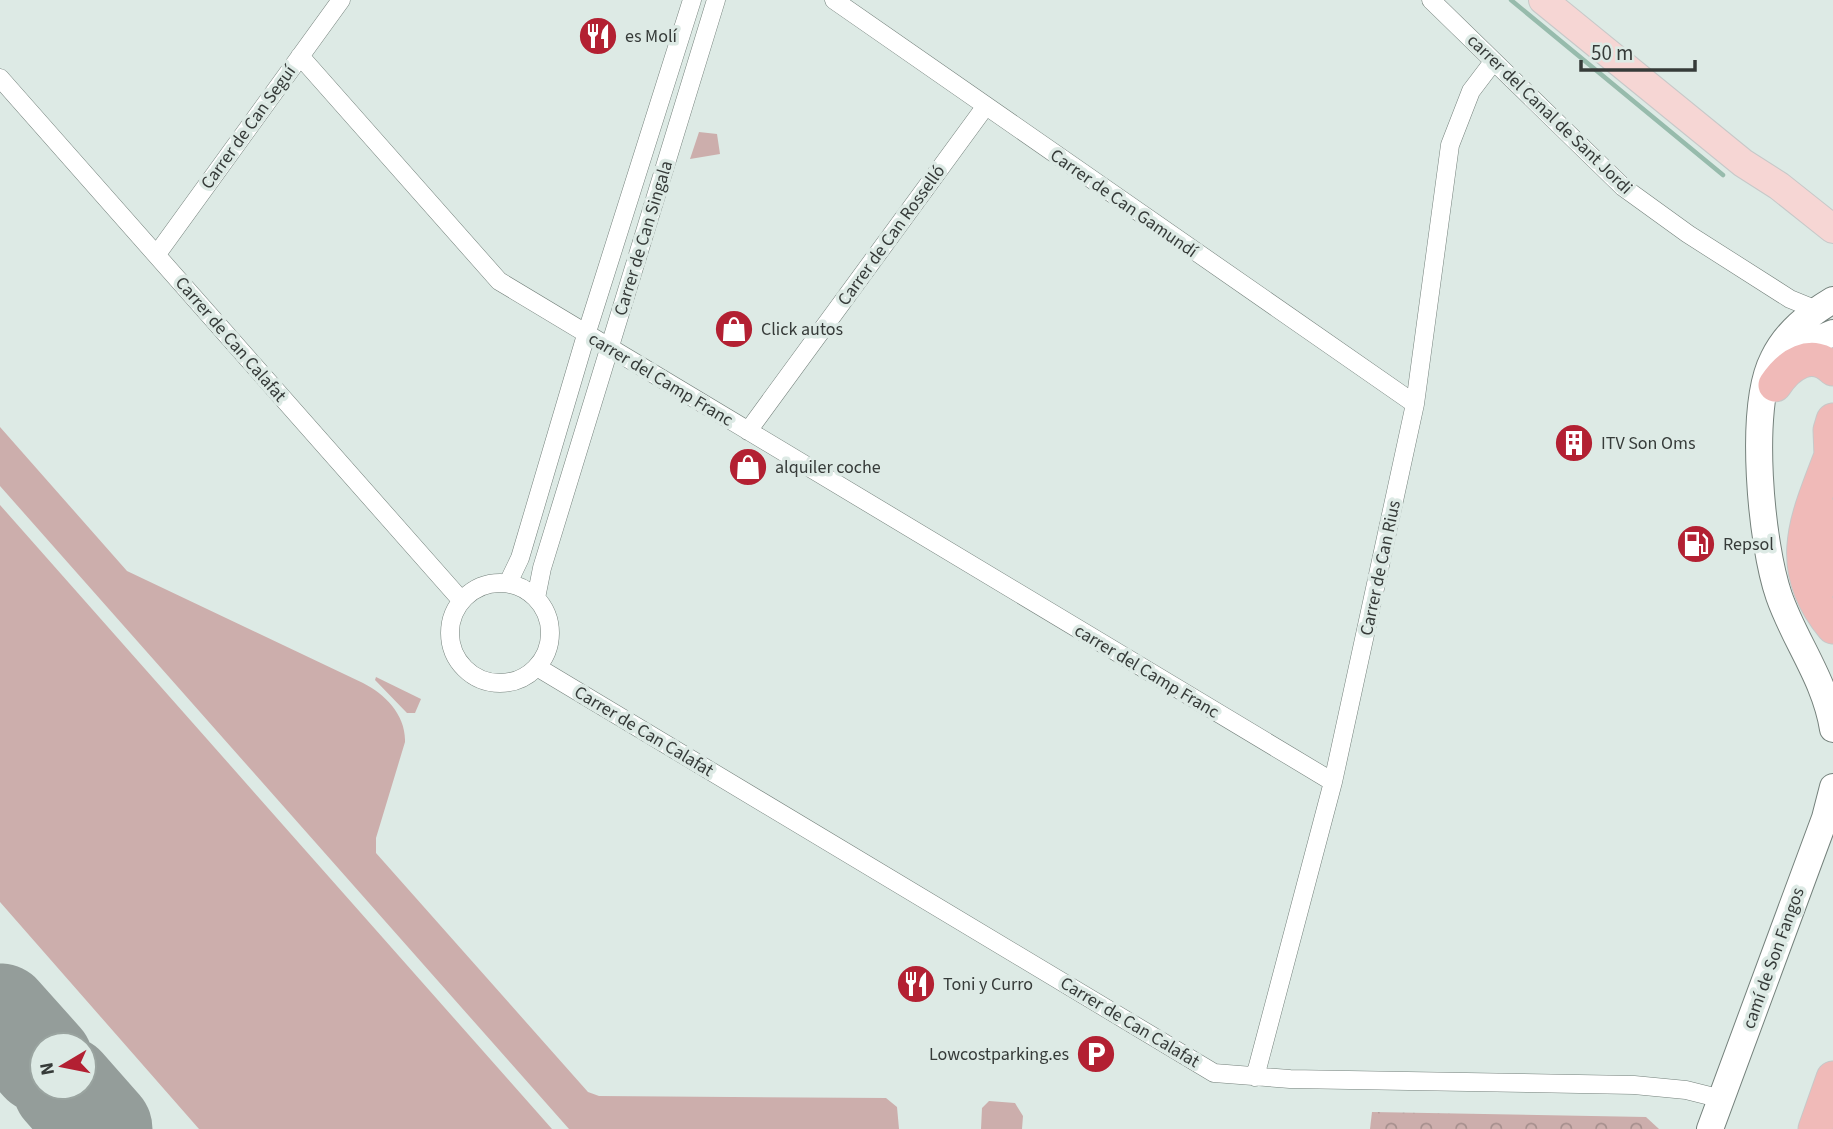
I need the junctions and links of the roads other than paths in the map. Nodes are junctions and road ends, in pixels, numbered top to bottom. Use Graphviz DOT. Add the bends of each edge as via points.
graph roads {
  1 [pos="341,0"];
  2 [pos="692,0"];
  3 [pos="716,0"];
  4 [pos="834,0"];
  5 [pos="1432,0"];
  6 [pos="1543,0"];
  7 [pos="300,57"];
  8 [pos="1493,62"];
  9 [pos="0,78"];
  10 [pos="985,107"];
  11 [pos="1743,163"];
  12 [pos="1833,229"];
  13 [pos="1833,250"];
  14 [pos="157,254"];
  15 [pos="1825,305"];
  16 [pos="1833,333"];
  17 [pos="586,335"];
  18 [pos="609,350"];
  19 [pos="1833,369"];
  20 [pos="1775,385"];
  21 [pos="1416,404"];
  22 [pos="1833,420"];
  23 [pos="748,431"];
  24 [pos="1761,449"];
  25 [pos="1832,453"];
  26 [pos="1833,516"];
  27 [pos="1833,580"];
  28 [pos="508,583"];
  29 [pos="536,598"];
  30 [pos="461,600"];
  31 [pos="1833,627"];
  32 [pos="537,667"];
  33 [pos="1833,729"];
  34 [pos="1333,782"];
  35 [pos="1833,787"];
  36 [pos="1255,1077"];
  37 [pos="1833,1078"];
  38 [pos="1722,1099"];
  39 [pos="1833,1120"];
  40 [pos="1710,1129"];
  41 [pos="1815,1129"];
  42 [pos="1830,1129"];
  1 -- 7 [label="street, Carrer de Can Seguí"];
  2 -- 17 [label="street, Carrer de Can Singala"];
  3 -- 18 [label="street, Carrer de Can Singala"];
  4 -- 10 [label="street, Carrer de Can Gamundí"];
  5 -- 8 [label="street, carrer del Canal de Sant Jordi"];
  6 -- 11 [label="main road"];
  7 -- 14 [label="street, Carrer de Can Seguí"];
  7 -- 17 [label="street, carrer del Camp Franc" via="499,281"];
  8 -- 15 [label="street, carrer del Canal de Sant Jordi" via="1623,187 1790,299"];
  8 -- 21 [label="street, Carrer de Can Rius" via="1471,92 1450,145"];
  9 -- 14 [label="street, Carrer de Can Calafat"];
  10 -- 21 [label="street, Carrer de Can Gamundí"];
  10 -- 23 [label="street, Carrer de Can Rosselló"];
  11 -- 12 [label="main road"];
  11 -- 13 [label="main road"];
  14 -- 30 [label="street, Carrer de Can Calafat"];
  15 -- 24 [label="street" via="1786,338 1767,373"];
  16 -- 20 [label="street" via="1795,352 1783,365"];
  17 -- 18 [label="street, carrer del Camp Franc"];
  17 -- 28 [label="street, Carrer de Can Singala" via="520,558"];
  18 -- 23 [label="street, carrer del Camp Franc"];
  18 -- 29 [label="street, Carrer de Can Singala"];
  19 -- 20 [label="highway" via="1821,360 1801,361 1788,367"];
  20 -- 24 [label="street"];
  21 -- 34 [label="street, Carrer de Can Rius"];
  22 -- 25 [label="highway"];
  23 -- 34 [label="street, carrer del Camp Franc"];
  24 -- 33 [label="street" via="1762,512 1772,572 1815,669"];
  25 -- 31 [label="highway" via="1810,506 1802,543 1808,582"];
  26 -- 27 [label="highway" via="1828,554"];
  28 -- 29 [label="street"];
  28 -- 30 [label="street" via="490,583"];
  29 -- 32 [label="street" via="545,610 550,640"];
  30 -- 32 [label="street" via="449,632 460,665 473,676 507,683"];
  32 -- 36 [label="street, Carrer de Can Calafat" via="1214,1073"];
  34 -- 36 [label="street, Carrer de Can Rius"];
  35 -- 38 [label="street, camí de Son Fangos"];
  36 -- 38 [label="street, Carrer de Can Calafat" via="1634,1085"];
  37 -- 41 [label="highway"];
  38 -- 40 [label="street, camí de Son Fangos"];
  39 -- 42 [label="highway"];
}
